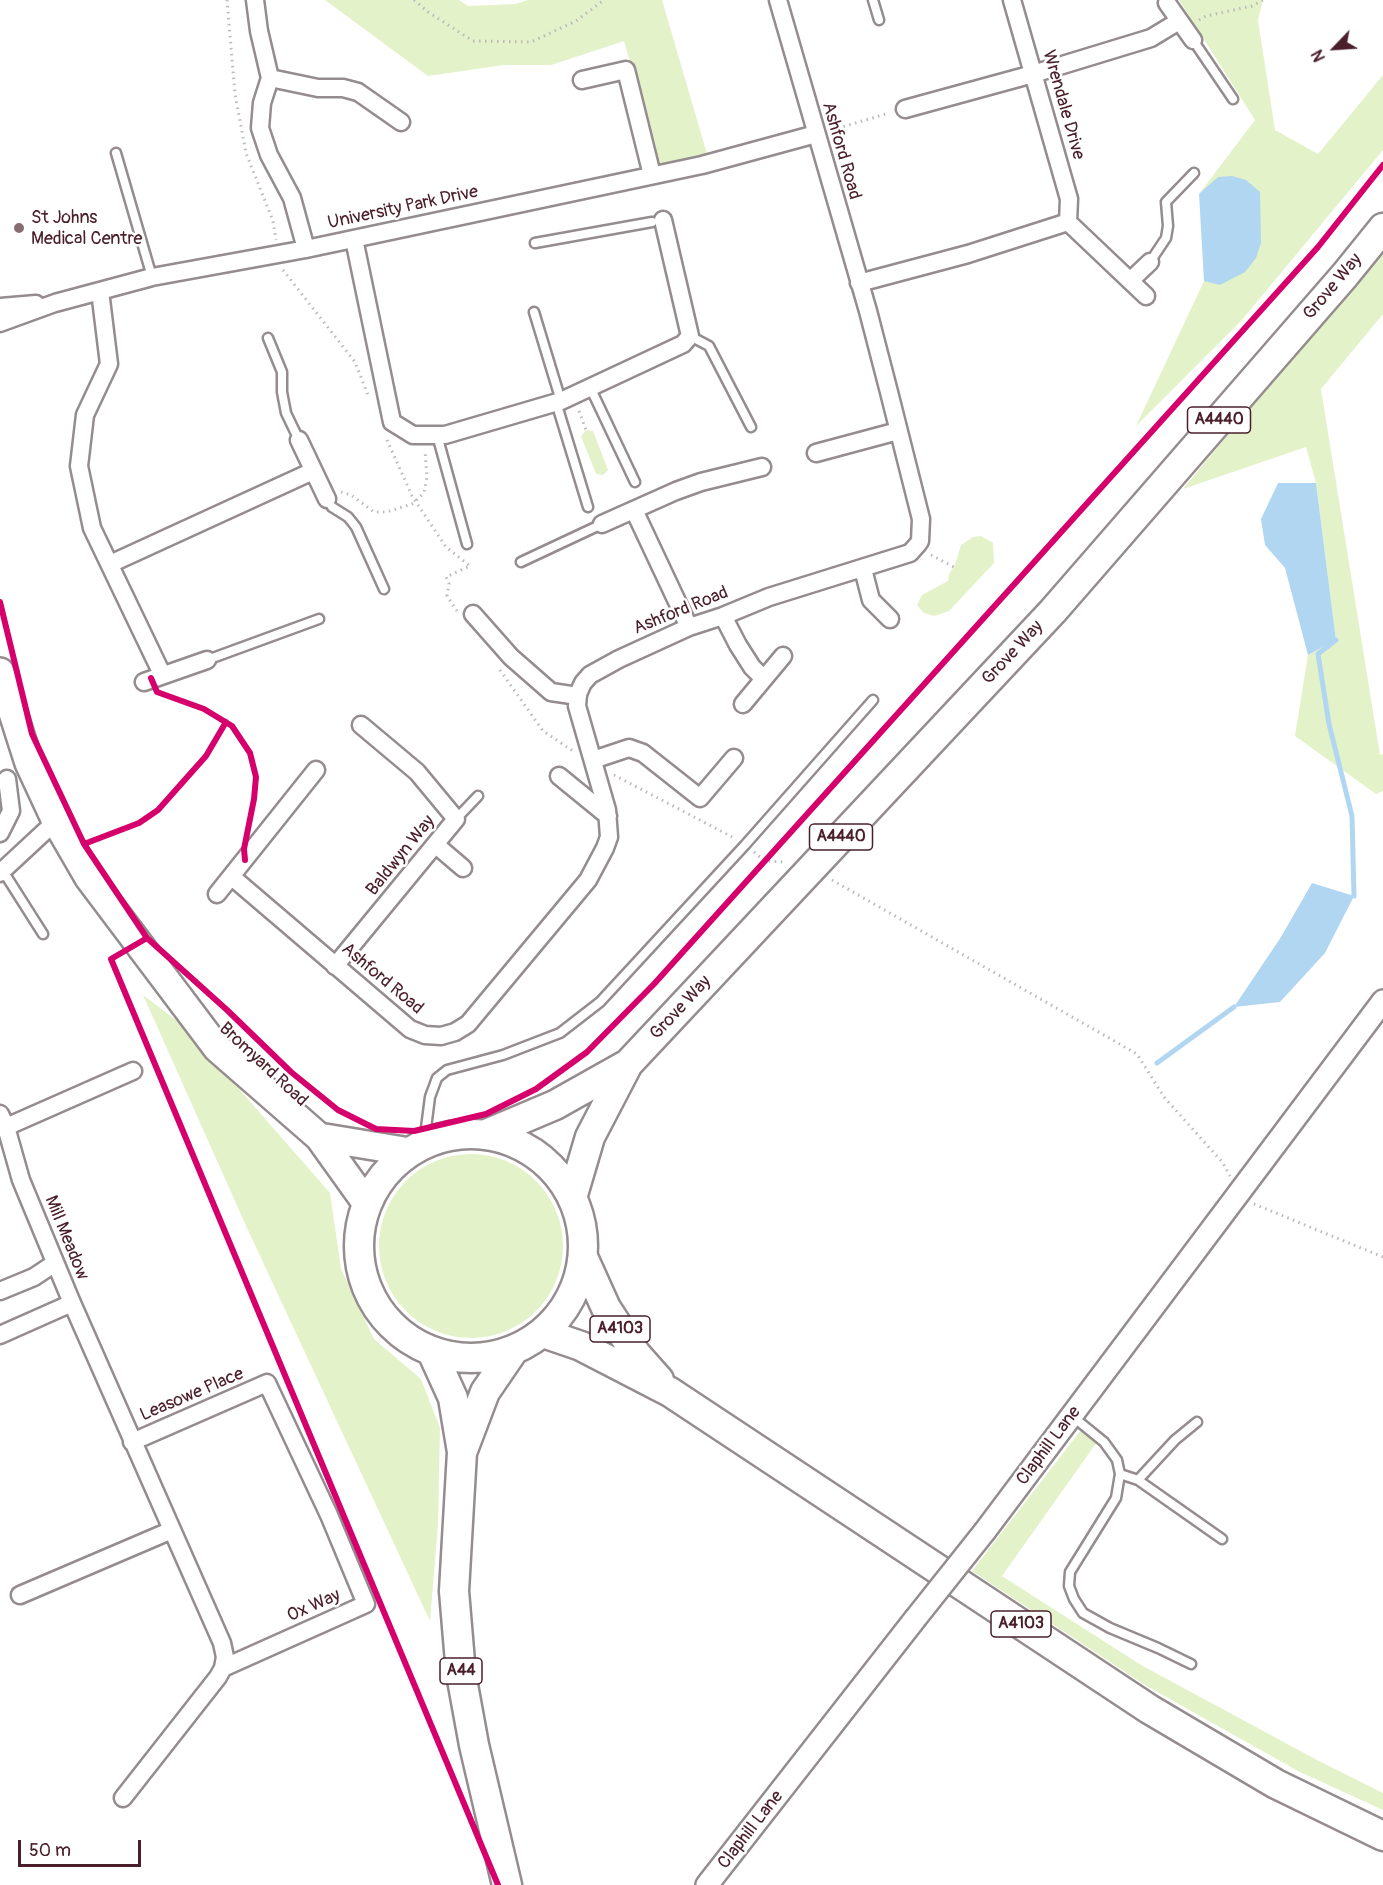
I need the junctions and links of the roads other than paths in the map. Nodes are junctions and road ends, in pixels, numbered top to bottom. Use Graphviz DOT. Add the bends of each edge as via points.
graph roads {
  1 [pos="255,0"];
  2 [pos="873,0"];
  3 [pos="1012,0"];
  4 [pos="780,1"];
  5 [pos="1166,1"];
  6 [pos="879,20"];
  7 [pos="1186,30"];
  8 [pos="1033,74"];
  9 [pos="270,78"];
  10 [pos="582,80"];
  11 [pos="1233,99"];
  12 [pos="905,109"];
  13 [pos="400,122"];
  14 [pos="816,134"];
  15 [pos="116,153"];
  16 [pos="1194,173"];
  17 [pos="652,175"];
  18 [pos="662,220"];
  19 [pos="1068,222"];
  20 [pos="1383,228"];
  21 [pos="354,239"];
  22 [pos="535,243"];
  23 [pos="306,249"];
  24 [pos="1150,262"];
  25 [pos="152,277"];
  26 [pos="1130,281"];
  27 [pos="859,283"];
  28 [pos="100,291"];
  29 [pos="1146,296"];
  30 [pos="55,303"];
  31 [pos="0,306"];
  32 [pos="534,312"];
  33 [pos="0,323"];
  34 [pos="690,336"];
  35 [pos="267,338"];
  36 [pos="590,387"];
  37 [pos="563,400"];
  38 [pos="751,427"];
  39 [pos="898,431"];
  40 [pos="429,435"];
  41 [pos="298,440"];
  42 [pos="816,453"];
  43 [pos="762,467"];
  44 [pos="313,471"];
  45 [pos="634,482"];
  46 [pos="327,499"];
  47 [pos="588,507"];
  48 [pos="634,510"];
  49 [pos="602,524"];
  50 [pos="467,544"];
  51 [pos="521,562"];
  52 [pos="110,564"];
  53 [pos="863,569"];
  54 [pos="384,589"];
  55 [pos="473,614"];
  56 [pos="723,616"];
  57 [pos="319,619"];
  58 [pos="890,619"];
  59 [pos="689,627"];
  60 [pos="783,656"];
  61 [pos="207,660"];
  62 [pos="0,672"];
  63 [pos="162,674"];
  64 [pos="763,678"];
  65 [pos="144,682"];
  66 [pos="578,696"];
  67 [pos="873,700"];
  68 [pos="743,704"];
  69 [pos="362,724"];
  70 [pos="734,758"];
  71 [pos="593,760"];
  72 [pos="316,770"];
  73 [pos="559,776"];
  74 [pos="6,779"];
  75 [pos="478,796"];
  76 [pos="608,816"];
  77 [pos="456,819"];
  78 [pos="56,821"];
  79 [pos="0,833"];
  80 [pos="436,845"];
  81 [pos="463,867"];
  82 [pos="2,872"];
  83 [pos="232,876"];
  84 [pos="218,894"];
  85 [pos="43,934"];
  86 [pos="335,966"];
  87 [pos="1383,1001"];
  88 [pos="628,1064"];
  89 [pos="133,1071"];
  90 [pos="3,1120"];
  91 [pos="484,1135"];
  92 [pos="319,1137"];
  93 [pos="419,1147"];
  94 [pos="572,1198"];
  95 [pos="367,1204"];
  96 [pos="583,1257"];
  97 [pos="55,1263"];
  98 [pos="0,1291"];
  99 [pos="72,1304"];
  100 [pos="543,1333"];
  101 [pos="0,1335"];
  102 [pos="513,1351"];
  103 [pos="432,1352"];
  104 [pos="670,1392"];
  105 [pos="1071,1415"];
  106 [pos="1197,1422"];
  107 [pos="132,1442"];
  108 [pos="462,1452"];
  109 [pos="1120,1474"];
  110 [pos="1138,1480"];
  111 [pos="329,1515"];
  112 [pos="172,1530"];
  113 [pos="1222,1539"];
  114 [pos="20,1595"];
  115 [pos="1191,1665"];
  116 [pos="223,1668"];
  117 [pos="123,1798"];
  118 [pos="1383,1836"];
  119 [pos="507,1885"];
  120 [pos="707,1885"];
  1 -- 9 [label="street"];
  2 -- 6 [label="lane"];
  3 -- 8 [label="street, Wrendale Drive"];
  4 -- 14 [label="street, Ashford Road"];
  5 -- 7 [label="street"];
  7 -- 8 [label="street"];
  7 -- 11 [label="lane"];
  8 -- 12 [label="street"];
  8 -- 19 [label="street, Wrendale Drive" via="1069,199"];
  9 -- 13 [label="street" via="358,92"];
  9 -- 23 [label="street" via="260,128 269,155 292,198"];
  10 -- 17 [label="street" via="626,70"];
  14 -- 17 [label="street, University Park Drive"];
  14 -- 27 [label="street, Ashford Road"];
  15 -- 25 [label="lane"];
  16 -- 24 [label="lane" via="1166,202 1166,238"];
  17 -- 21 [label="street, University Park Drive"];
  18 -- 22 [label="lane"];
  18 -- 34 [label="street"];
  19 -- 26 [label="street"];
  19 -- 27 [label="street"];
  20 -- 88 [label="highway, Grove Way / A4440" via="1053,611"];
  21 -- 23 [label="street, University Park Drive"];
  21 -- 40 [label="street" via="392,422 413,435"];
  23 -- 25 [label="street, University Park Drive"];
  24 -- 26 [label="street"];
  25 -- 28 [label="street, University Park Drive"];
  26 -- 29 [label="street"];
  27 -- 39 [label="street, Ashford Road"];
  28 -- 30 [label="street, University Park Drive"];
  28 -- 52 [label="street" via="109,364 86,415 79,466 92,528"];
  30 -- 31 [label="street"];
  30 -- 33 [label="street, University Park Drive"];
  32 -- 37 [label="lane"];
  34 -- 36 [label="street" via="683,344"];
  34 -- 38 [label="lane" via="709,346"];
  35 -- 41 [label="lane" via="282,372 286,413"];
  36 -- 37 [label="street"];
  36 -- 45 [label="lane"];
  37 -- 40 [label="street" via="445,435"];
  37 -- 47 [label="lane"];
  39 -- 42 [label="street"];
  39 -- 53 [label="street, Ashford Road" via="921,519 920,541 910,553"];
  40 -- 50 [label="lane"];
  41 -- 44 [label="street"];
  43 -- 48 [label="street" via="701,482"];
  44 -- 46 [label="street"];
  44 -- 52 [label="street"];
  46 -- 54 [label="lane" via="356,527"];
  48 -- 49 [label="street"];
  48 -- 59 [label="street"];
  49 -- 51 [label="lane"];
  52 -- 63 [label="street"];
  53 -- 56 [label="street, Ashford Road" via="769,597"];
  53 -- 58 [label="street" via="871,600"];
  55 -- 66 [label="street" via="511,657 551,693"];
  56 -- 59 [label="street, Ashford Road"];
  56 -- 64 [label="street" via="752,667"];
  57 -- 61 [label="lane"];
  59 -- 66 [label="street, Ashford Road" via="590,675"];
  60 -- 64 [label="street"];
  61 -- 63 [label="street"];
  62 -- 78 [label="main road, Bromyard Road" via="29,763"];
  63 -- 65 [label="street"];
  64 -- 68 [label="street"];
  66 -- 71 [label="street, Ashford Road"];
  67 -- 93 [label="lane" via="600,1002 560,1033 503,1055 447,1070 437,1078"];
  69 -- 77 [label="street, Baldwyn Way" via="417,772"];
  70 -- 71 [label="street" via="700,798 643,753 629,748"];
  71 -- 76 [label="street, Ashford Road"];
  72 -- 83 [label="street"];
  73 -- 76 [label="street"];
  74 -- 79 [label="street" via="11,811"];
  75 -- 77 [label="lane"];
  76 -- 86 [label="street, Ashford Road" via="609,837 588,880 468,1024 455,1032 425,1035 410,1029"];
  77 -- 80 [label="street, Baldwyn Way"];
  78 -- 82 [label="street"];
  78 -- 92 [label="main road, Bromyard Road" via="89,878 217,1048"];
  80 -- 81 [label="street"];
  80 -- 86 [label="street, Baldwyn Way"];
  82 -- 85 [label="lane"];
  83 -- 84 [label="street"];
  83 -- 86 [label="street, Ashford Road"];
  87 -- 105 [label="street, Claphill Lane"];
  88 -- 91 [label="highway, Grove Way / A4440" via="555,1105"];
  88 -- 94 [label="highway, Grove Way / A4440" via="590,1137"];
  89 -- 90 [label="street"];
  90 -- 97 [label="street, Mill Meadow" via="21,1180"];
  91 -- 93 [label="highway" via="446,1137"];
  91 -- 94 [label="highway" via="512,1142 537,1155 557,1174"];
  92 -- 93 [label="main road"];
  92 -- 95 [label="main road, Bromyard Road"];
  93 -- 95 [label="highway" via="393,1166"];
  94 -- 96 [label="highway" via="582,1227"];
  95 -- 103 [label="highway" via="359,1239 363,1275 377,1308 402,1335"];
  96 -- 100 [label="highway" via="577,1286 563,1312"];
  96 -- 104 [label="highway, A4103" via="612,1317 636,1354"];
  97 -- 98 [label="street"];
  97 -- 99 [label="street, Mill Meadow"];
  99 -- 101 [label="street, Mill Meadow"];
  99 -- 107 [label="street"];
  100 -- 102 [label="highway"];
  100 -- 104 [label="highway, A4103" via="581,1346"];
  102 -- 103 [label="highway" via="487,1358"];
  102 -- 108 [label="highway, A44" via="485,1392"];
  103 -- 108 [label="highway, A44" via="453,1398"];
  104 -- 118 [label="highway, A4103" via="1149,1709 1276,1784"];
  105 -- 109 [label="lane" via="1104,1442 1117,1460"];
  105 -- 120 [label="street, Claphill Lane, bridge" via="985,1531"];
  106 -- 110 [label="lane"];
  107 -- 111 [label="street, Leasowe Place" via="267,1383"];
  107 -- 112 [label="street"];
  108 -- 119 [label="highway, A44" via="454,1590 461,1674"];
  109 -- 110 [label="lane"];
  109 -- 115 [label="lane" via="1116,1498 1070,1572 1074,1599 1083,1613"];
  110 -- 113 [label="lane"];
  111 -- 116 [label="street, Ox Way" via="366,1604"];
  112 -- 114 [label="street"];
  112 -- 116 [label="street" via="222,1643"];
  116 -- 117 [label="street, Ox Way"];
}
